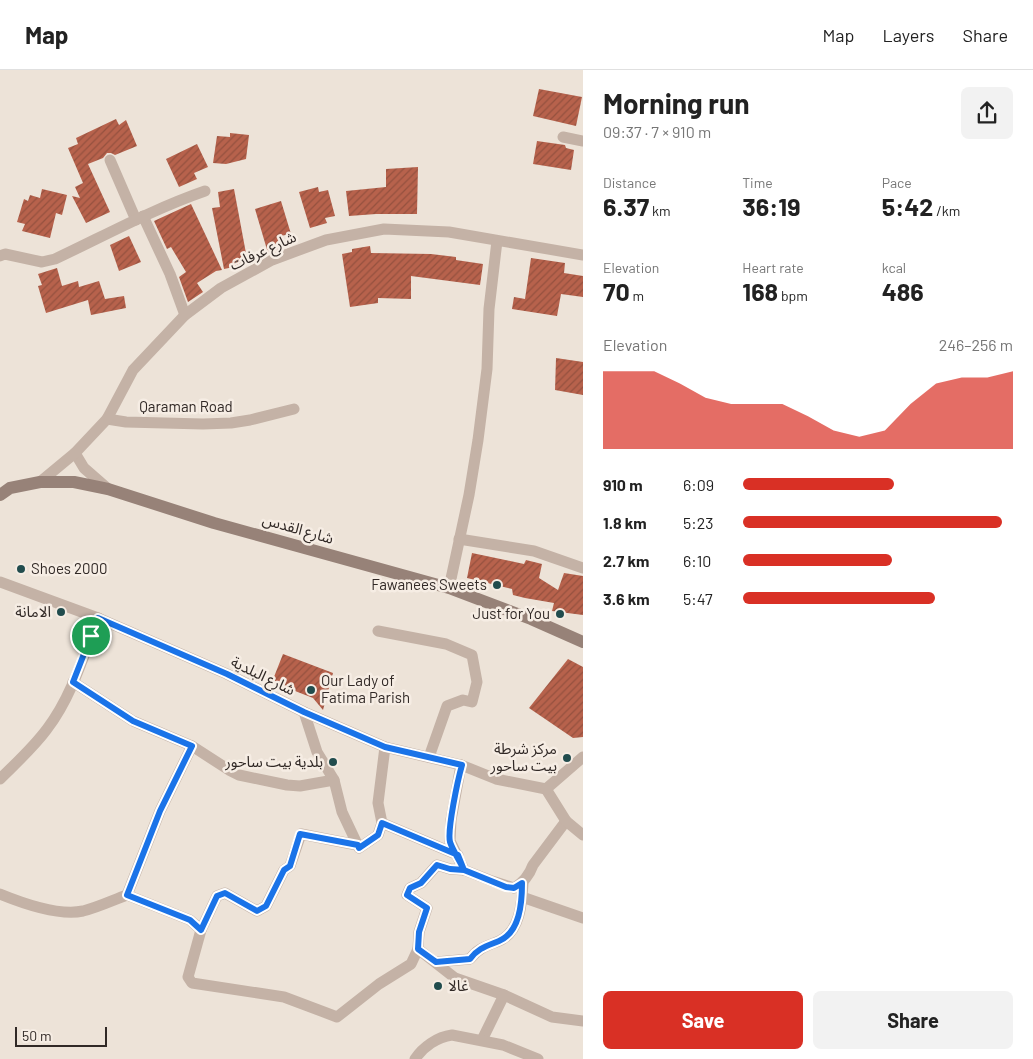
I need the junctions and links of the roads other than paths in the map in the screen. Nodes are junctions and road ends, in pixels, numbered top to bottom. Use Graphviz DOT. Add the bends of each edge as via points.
graph roads {
  1 [pos="563,137"];
  2 [pos="583,141"];
  3 [pos="110,160"];
  4 [pos="205,191"];
  5 [pos="140,218"];
  6 [pos="497,241"];
  7 [pos="583,255"];
  8 [pos="0,256"];
  9 [pos="185,315"];
  10 [pos="294,409"];
  11 [pos="107,419"];
  12 [pos="75,453"];
  13 [pos="40,482"];
  14 [pos="108,489"];
  15 [pos="0,496"];
  16 [pos="459,539"];
  17 [pos="583,568"];
  18 [pos="0,582"];
  19 [pos="449,588"];
  20 [pos="98,618"];
  21 [pos="378,631"];
  22 [pos="583,642"];
  23 [pos="73,682"];
  24 [pos="304,712"];
  25 [pos="192,746"];
  26 [pos="385,747"];
  27 [pos="429,757"];
  28 [pos="583,757"];
  29 [pos="462,765"];
  30 [pos="0,779"];
  31 [pos="334,780"];
  32 [pos="546,788"];
  33 [pos="566,821"];
  34 [pos="382,823"];
  35 [pos="583,835"];
  36 [pos="358,846"];
  37 [pos="458,855"];
  38 [pos="464,870"];
  39 [pos="522,883"];
  40 [pos="0,894"];
  41 [pos="127,895"];
  42 [pos="522,897"];
  43 [pos="583,918"];
  44 [pos="201,930"];
  45 [pos="418,949"];
  46 [pos="436,962"];
  47 [pos="504,995"];
  48 [pos="583,1021"];
  49 [pos="482,1040"];
  50 [pos="414,1059"];
  51 [pos="538,1059"];
  1 -- 2 [label="street"];
  3 -- 5 [label="street"];
  4 -- 5 [label="street"];
  5 -- 8 [label="street" via="55,259 42,262 5,254"];
  5 -- 9 [label="street" via="170,274"];
  6 -- 7 [label="street, شارع عرفات"];
  6 -- 9 [label="street, شارع عرفات" via="449,232 384,229 326,240 272,260 221,288"];
  6 -- 16 [label="street" via="486,378 469,495"];
  9 -- 11 [label="street, شارع عرفات" via="133,370"];
  10 -- 11 [label="street, Qaraman Road" via="231,423"];
  11 -- 12 [label="street, شارع عرفات"];
  12 -- 13 [label="street, شارع عرفات"];
  12 -- 14 [label="street" via="84,468"];
  13 -- 14 [label="main road, شارع القدس" via="74,482"];
  13 -- 15 [label="main road, شارع القدس" via="10,488"];
  14 -- 19 [label="main road, شارع القدس" via="214,523"];
  16 -- 17 [label="street" via="534,551"];
  16 -- 19 [label="street"];
  18 -- 20 [label="street, شارع البلدية"];
  19 -- 22 [label="main road, شارع القدس"];
  20 -- 23 [label="street"];
  20 -- 24 [label="street, شارع البلدية" via="227,674"];
  21 -- 27 [label="street" via="446,644 472,655 477,682 472,702 463,700 447,706"];
  23 -- 25 [label="street" via="133,721"];
  23 -- 30 [label="street" via="48,728"];
  24 -- 26 [label="street, شارع البلدية"];
  24 -- 31 [label="street" via="317,752"];
  25 -- 31 [label="street" via="239,775 300,786"];
  25 -- 41 [label="street" via="160,811"];
  26 -- 27 [label="street, شارع البلدية"];
  26 -- 34 [label="street" via="378,803"];
  27 -- 29 [label="street, شارع البلدية"];
  28 -- 32 [label="street"];
  29 -- 32 [label="street, شارع البلدية" via="496,779"];
  29 -- 37 [label="street" via="450,841"];
  31 -- 36 [label="street" via="342,812"];
  32 -- 33 [label="street"];
  33 -- 35 [label="street"];
  33 -- 39 [label="street"];
  34 -- 36 [label="street" via="378,835"];
  34 -- 37 [label="street"];
  36 -- 44 [label="street" via="300,834 290,866 284,870 266,906 257,911 225,893 217,896"];
  37 -- 38 [label="street"];
  38 -- 39 [label="street" via="506,887 514,888"];
  38 -- 45 [label="street" via="437,865 421,883 410,888 407,895 427,908 419,932"];
  39 -- 42 [label="street"];
  40 -- 41 [label="street" via="26,905 81,912"];
  41 -- 44 [label="street" via="190,920"];
  42 -- 43 [label="street"];
  42 -- 46 [label="street" via="514,929 508,936 483,947 470,959"];
  44 -- 45 [label="street" via="188,977 192,983 284,997 337,1017 379,984 412,964"];
  45 -- 46 [label="street"];
  46 -- 47 [label="street" via="455,978"];
  47 -- 48 [label="street" via="552,1017"];
  47 -- 49 [label="street"];
  49 -- 50 [label="street" via="444,1036 422,1049"];
  49 -- 51 [label="street"];
}
